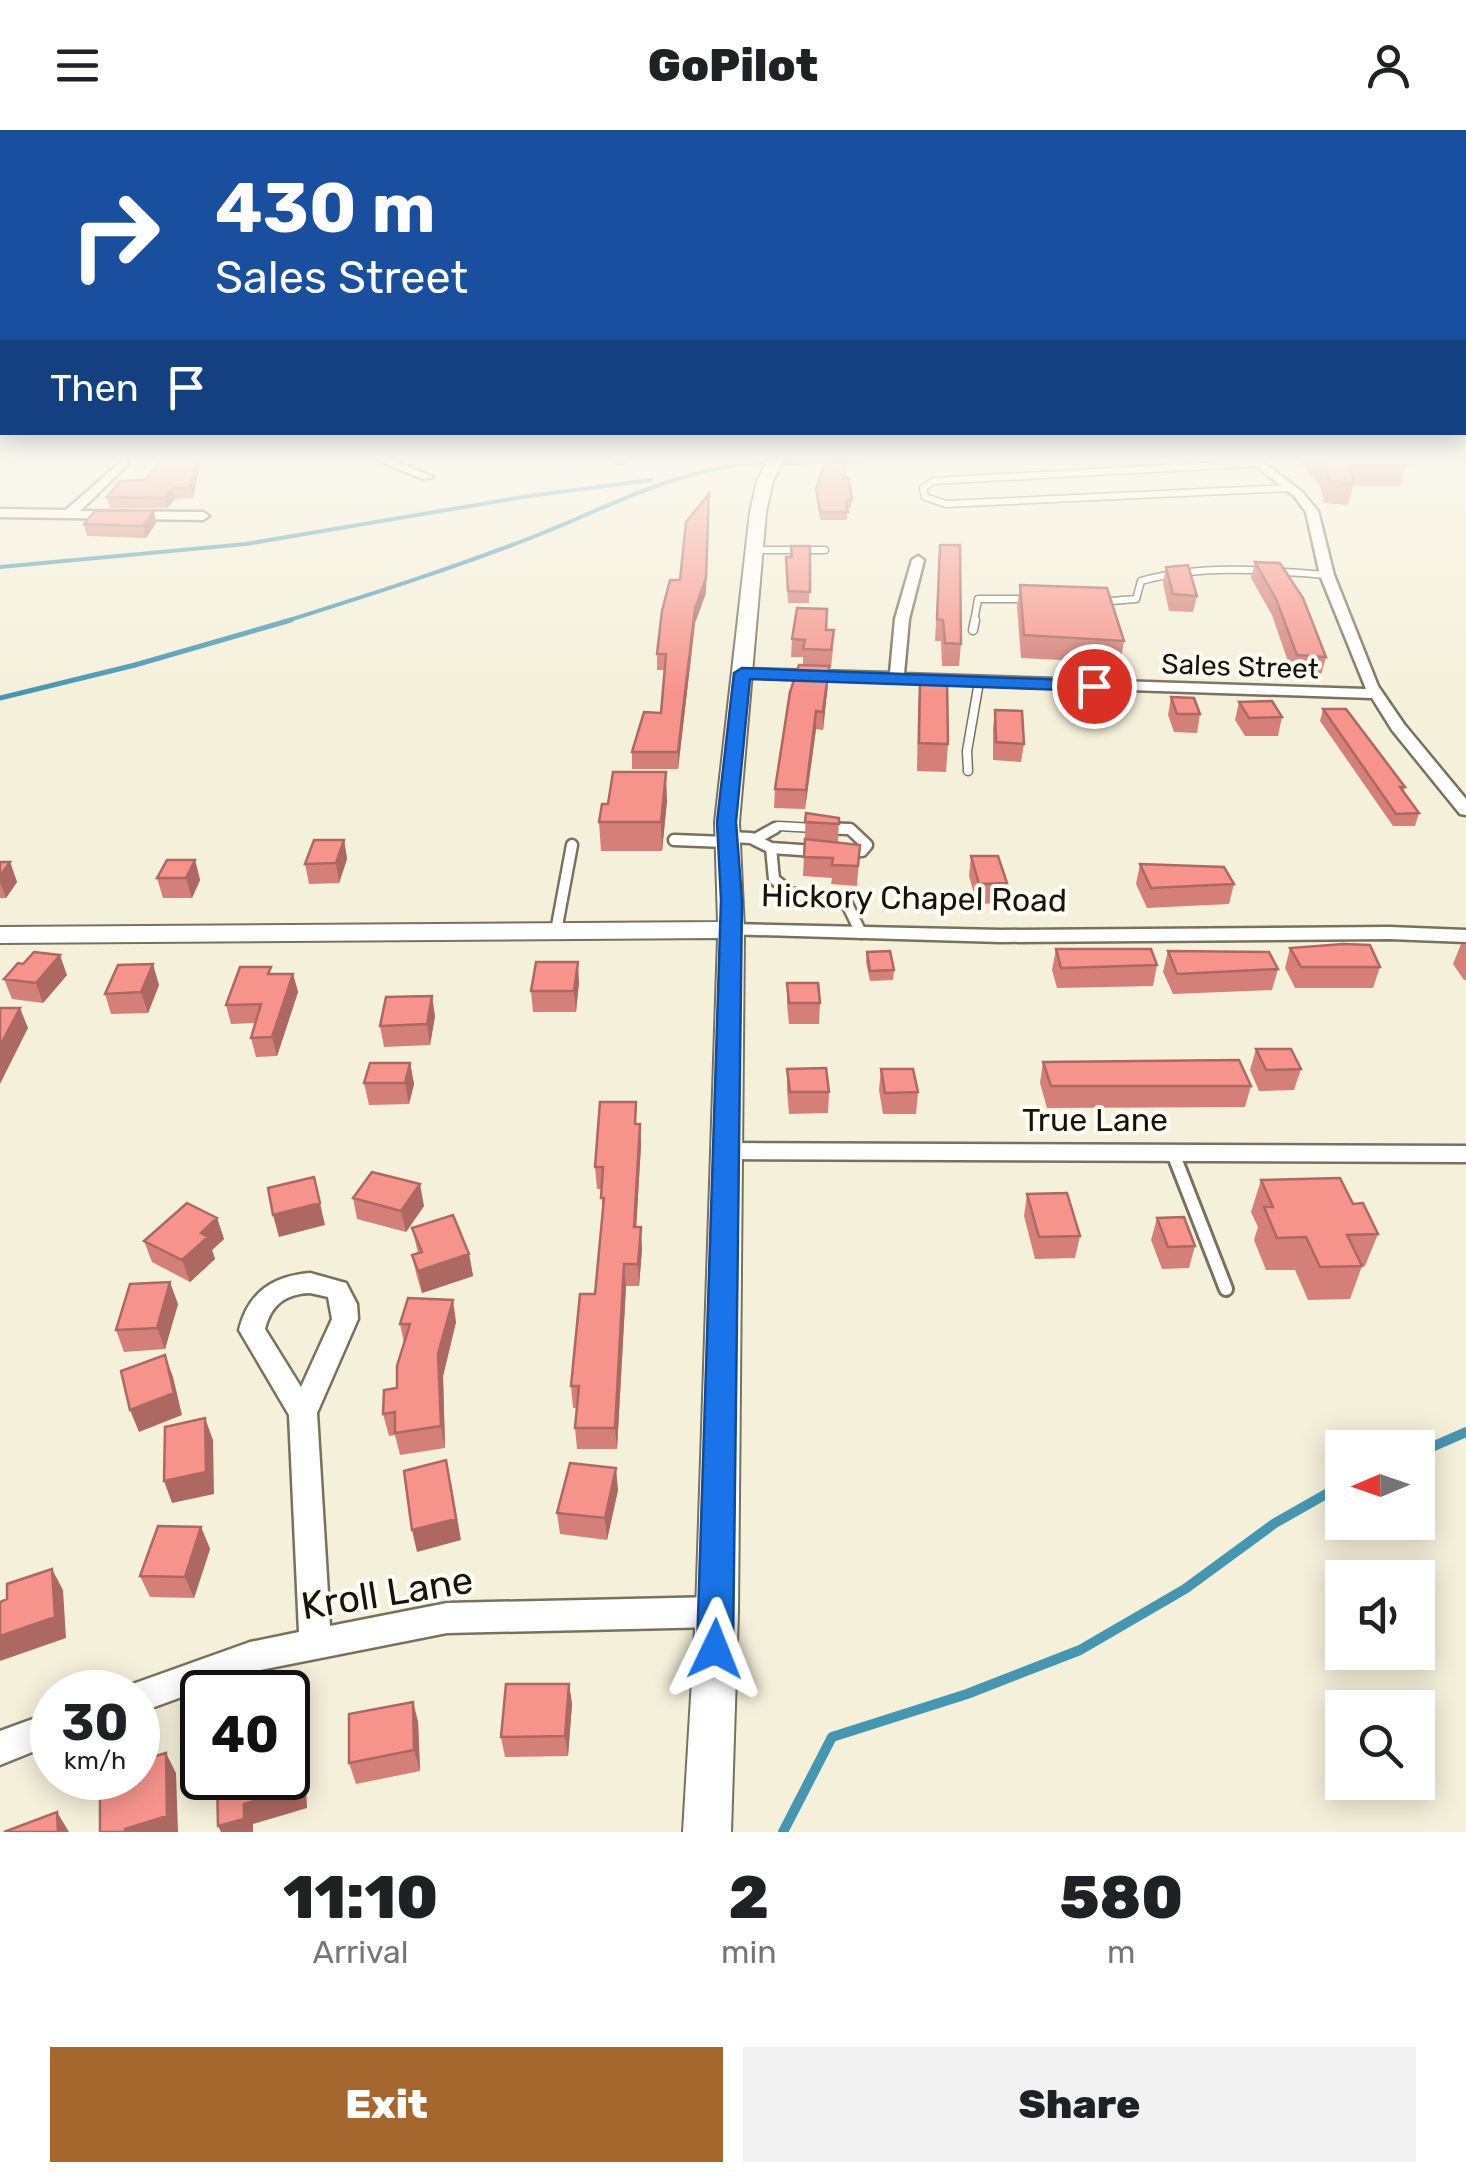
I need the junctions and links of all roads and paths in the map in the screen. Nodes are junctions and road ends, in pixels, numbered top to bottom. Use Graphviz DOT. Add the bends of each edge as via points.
graph roads {
  1 [pos="756,534"];
  2 [pos="1317,534"];
  3 [pos="754,550"];
  4 [pos="825,550"];
  5 [pos="918,560"];
  6 [pos="1327,575"];
  7 [pos="1041,600"];
  8 [pos="1091,602"];
  9 [pos="973,630"];
  10 [pos="742,673"];
  11 [pos="897,679"];
  12 [pos="979,682"];
  13 [pos="1377,694"];
  14 [pos="968,771"];
  15 [pos="1466,810"];
  16 [pos="757,838"];
  17 [pos="727,839"];
  18 [pos="674,840"];
  19 [pos="572,845"];
  20 [pos="771,848"];
  21 [pos="826,852"];
  22 [pos="840,852"];
  23 [pos="731,930"];
  24 [pos="556,931"];
  25 [pos="861,933"];
  26 [pos="0,935"];
  27 [pos="1466,936"];
  28 [pos="724,1151"];
  29 [pos="1173,1153"];
  30 [pos="1466,1154"];
  31 [pos="1226,1289"];
  32 [pos="303,1413"];
  33 [pos="716,1612"];
  34 [pos="315,1644"];
  35 [pos="160,1690"];
  36 [pos="30,1736"];
  37 [pos="0,1748"];
  38 [pos="706,1832"];
  1 -- 3 [label="street"];
  2 -- 6 [label="street"];
  3 -- 4 [label="lane"];
  3 -- 10 [label="street"];
  5 -- 11 [label="street" via="903,609"];
  6 -- 8 [label="lane" via="1184,573 1141,581 1129,602"];
  6 -- 13 [label="street"];
  7 -- 9 [label="lane" via="978,599"];
  10 -- 11 [label="street, Sales Street"];
  10 -- 17 [label="street"];
  11 -- 12 [label="street, Sales Street"];
  12 -- 13 [label="street, Sales Street"];
  12 -- 14 [label="lane"];
  13 -- 15 [label="street"];
  16 -- 17 [label="lane"];
  16 -- 20 [label="lane"];
  16 -- 22 [label="lane" via="778,826 804,826 850,829 865,839 862,851"];
  17 -- 18 [label="lane"];
  17 -- 23 [label="street"];
  19 -- 24 [label="lane"];
  20 -- 21 [label="lane"];
  20 -- 25 [label="lane" via="774,880 791,893 847,904"];
  23 -- 24 [label="street, Hickory Chapel Road"];
  23 -- 25 [label="street, Hickory Chapel Road"];
  23 -- 28 [label="street"];
  24 -- 26 [label="street, Hickory Chapel Road"];
  25 -- 27 [label="street, Hickory Chapel Road"];
  28 -- 29 [label="street, True Lane"];
  28 -- 33 [label="street"];
  29 -- 30 [label="street, True Lane"];
  29 -- 31 [label="lane"];
  32 -- 32 [label="street" via="252,1330 272,1292 308,1281 337,1290 345,1319"];
  32 -- 34 [label="street"];
  33 -- 34 [label="street, Kroll Lane" via="447,1618"];
  33 -- 38 [label="street"];
  34 -- 35 [label="street, Kroll Lane" via="250,1657"];
  36 -- 37 [label="street"];
}
